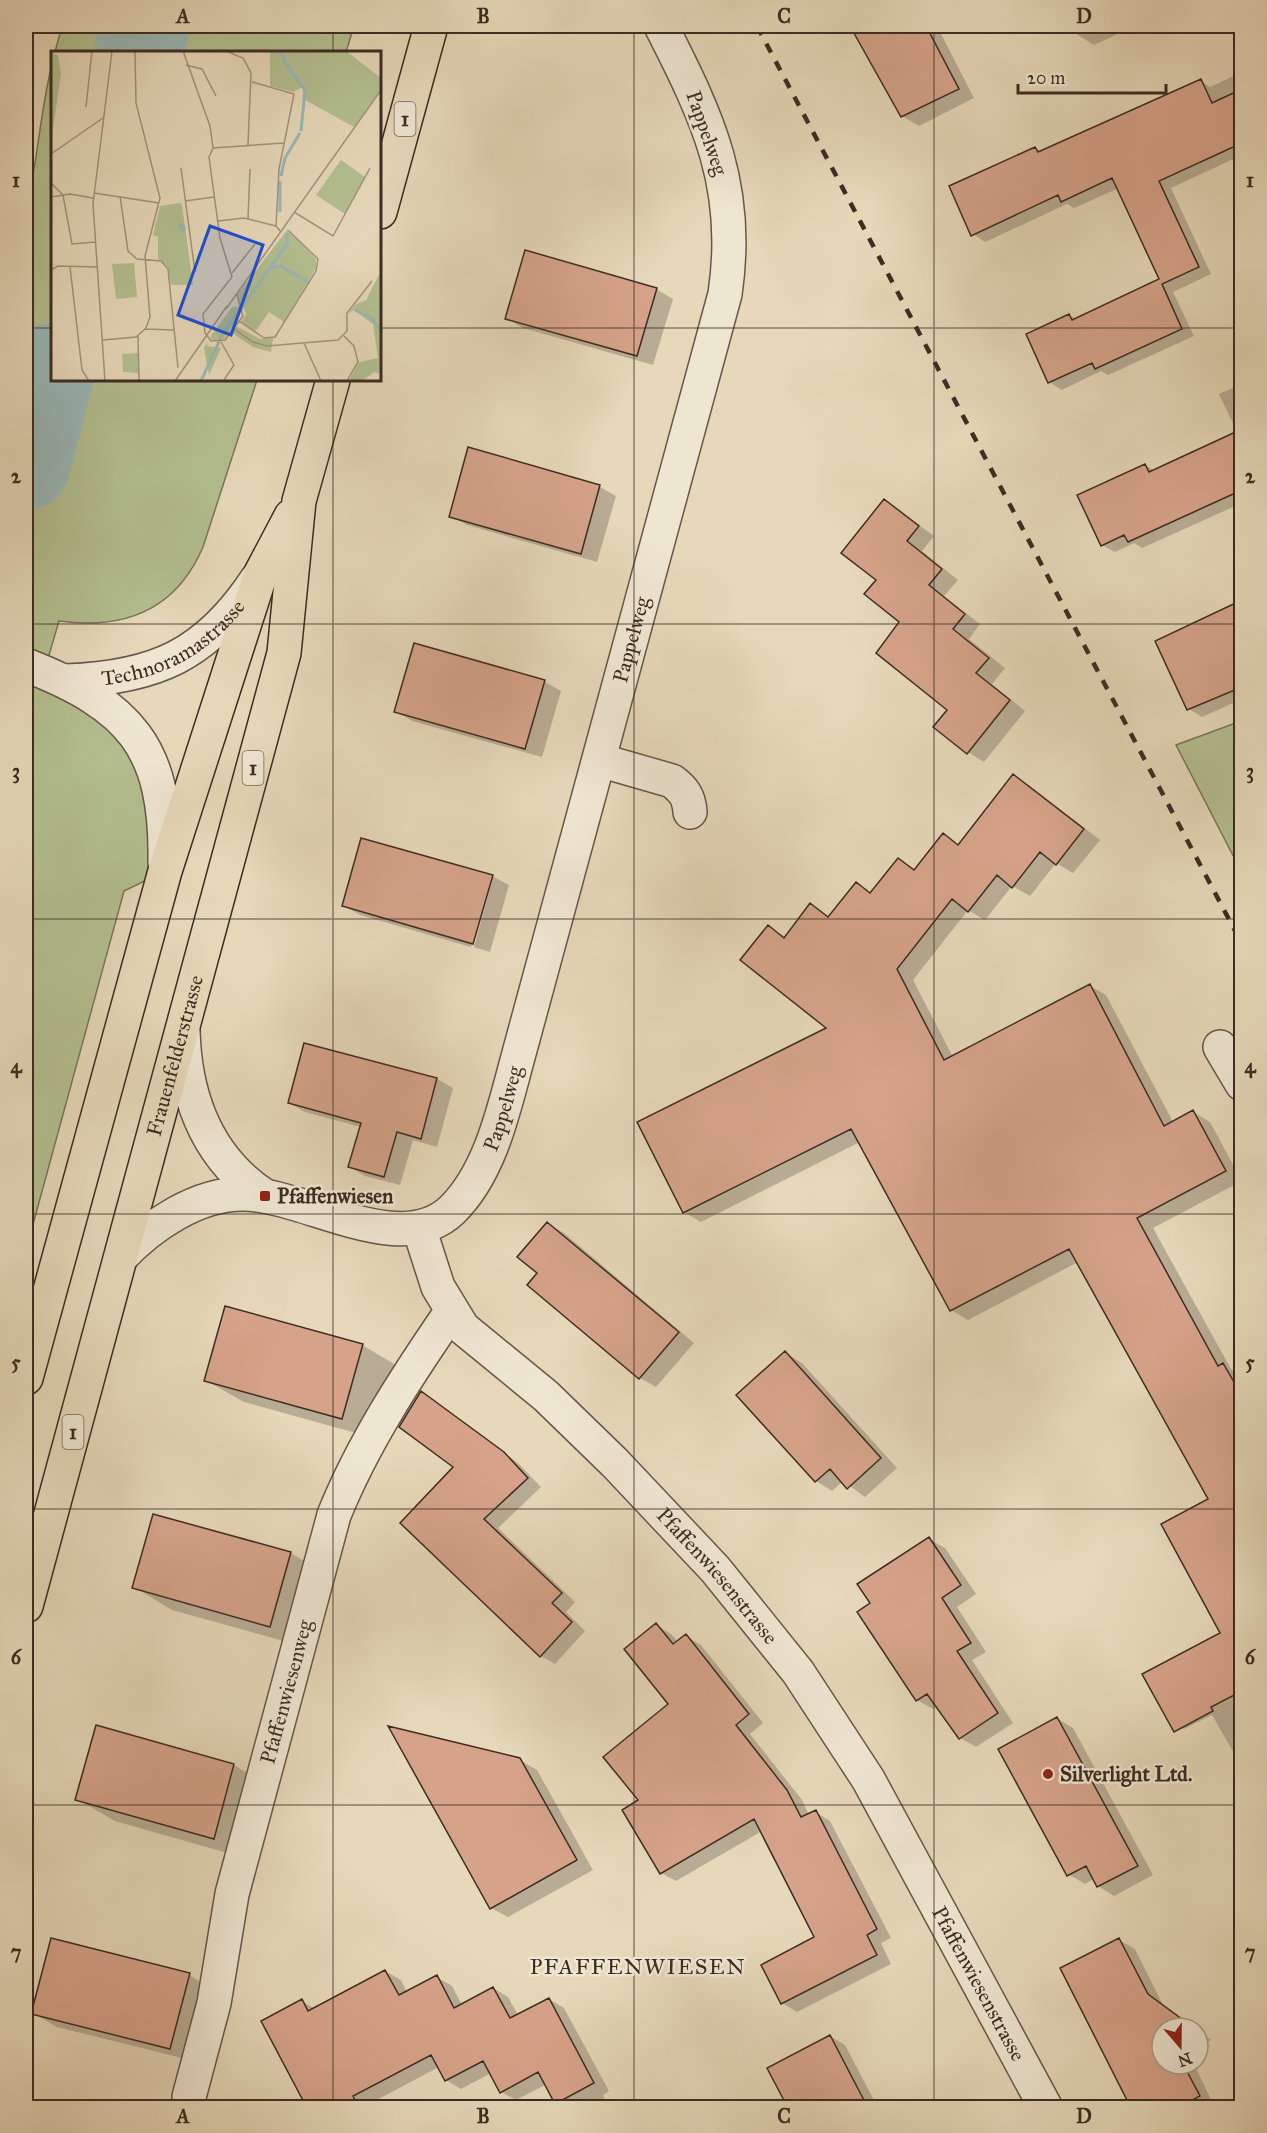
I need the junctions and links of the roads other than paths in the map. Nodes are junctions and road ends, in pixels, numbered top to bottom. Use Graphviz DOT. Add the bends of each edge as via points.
graph roads {
  1 [pos="431,26"];
  2 [pos="661,26"];
  3 [pos="381,208"];
  4 [pos="333,381"];
  5 [pos="299,501"];
  6 [pos="261,573"];
  7 [pos="26,665"];
  8 [pos="66,681"];
  9 [pos="599,760"];
  10 [pos="690,812"];
  11 [pos="165,871"];
  12 [pos="183,1031"];
  13 [pos="1220,1047"];
  14 [pos="1242,1084"];
  15 [pos="265,1196"];
  16 [pos="419,1228"];
  17 [pos="121,1257"];
  18 [pos="451,1312"];
  19 [pos="26,1378"];
  20 [pos="26,1606"];
  21 [pos="189,2097"];
  22 [pos="1046,2108"];
  1 -- 3 [label="main road, 1"];
  2 -- 9 [label="street, Pappelweg" via="695,94 719,157 729,219 729,270 717,328"];
  4 -- 5 [label="main road, Frauenfelderstrasse / 1"];
  5 -- 6 [label="main road, Frauenfelderstrasse / 1"];
  5 -- 12 [label="main road, Frauenfelderstrasse / 1" via="284,653"];
  6 -- 8 [label="street, Technoramastrasse" via="226,620 179,657 141,673"];
  6 -- 11 [label="main road, Frauenfelderstrasse / 1"];
  7 -- 8 [label="street, Technoramastrasse"];
  8 -- 11 [label="street, Technoramastrasse" via="110,709 140,739 162,801"];
  9 -- 10 [label="street" via="672,782 682,788"];
  9 -- 16 [label="street, Pappelweg" via="496,1132 461,1200 442,1218"];
  11 -- 19 [label="main road, Frauenfelderstrasse / 1"];
  12 -- 15 [label="street" via="188,1082 213,1143 235,1174"];
  12 -- 17 [label="main road, Frauenfelderstrasse / 1"];
  13 -- 14 [label="street"];
  15 -- 16 [label="street" via="390,1229"];
  15 -- 17 [label="street" via="230,1195 199,1204 142,1234"];
  16 -- 18 [label="street, Pfaffenwiesenstrasse" via="438,1287"];
  17 -- 20 [label="main road, Frauenfelderstrasse / 1"];
  18 -- 21 [label="street, Pfaffenwiesenweg" via="361,1456 334,1515 232,1894 214,2003"];
  18 -- 22 [label="street, Pfaffenwiesenstrasse" via="470,1335 546,1396 671,1520 798,1672 873,1788"];
}
